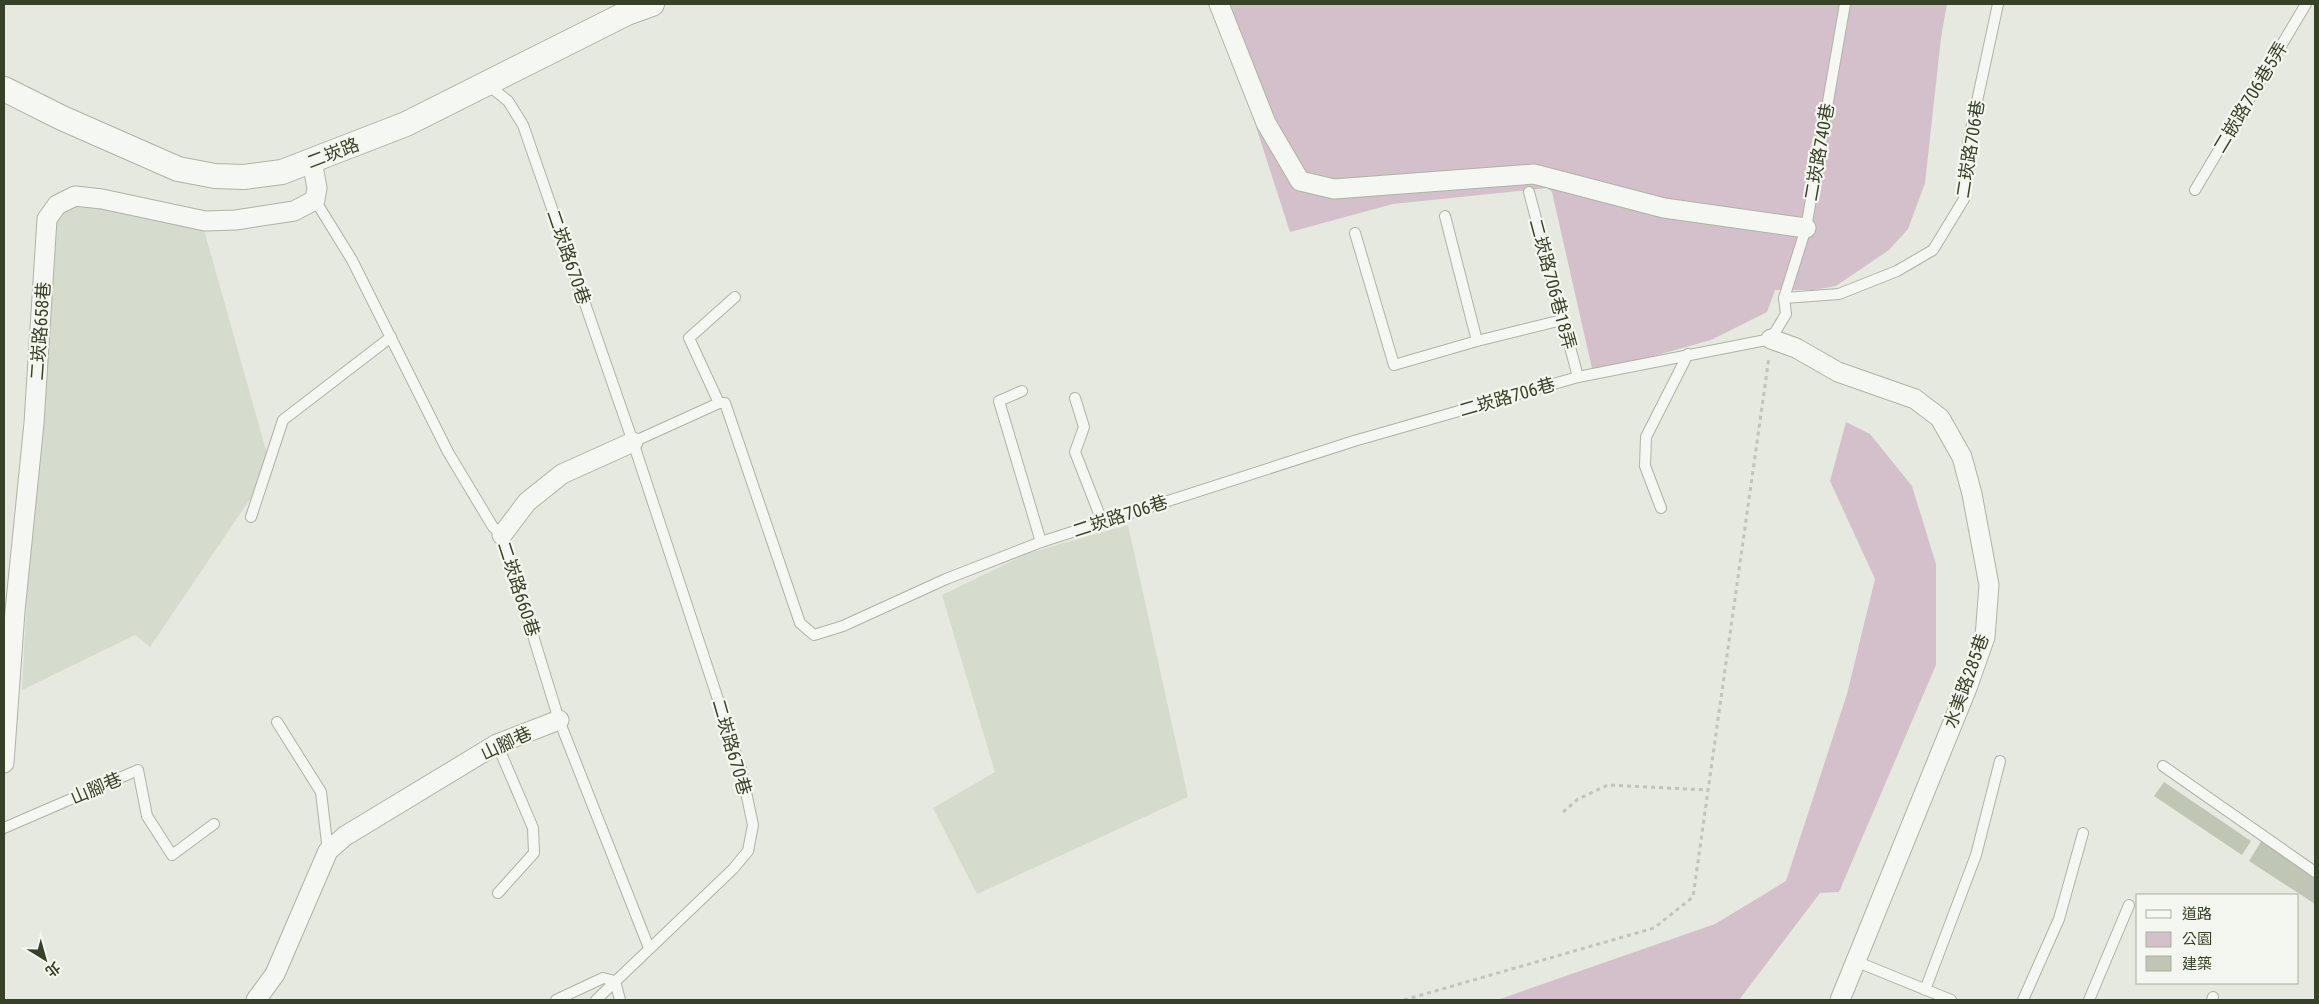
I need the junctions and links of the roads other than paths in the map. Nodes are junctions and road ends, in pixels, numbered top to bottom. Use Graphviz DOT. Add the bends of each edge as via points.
graph roads {
  1 [pos="652,4"];
  2 [pos="1219,4"];
  3 [pos="1845,4"];
  4 [pos="1998,4"];
  5 [pos="2306,4"];
  6 [pos="486,84"];
  7 [pos="4,89"];
  8 [pos="312,161"];
  9 [pos="2195,190"];
  10 [pos="1529,192"];
  11 [pos="314,200"];
  12 [pos="1444,216"];
  13 [pos="1806,228"];
  14 [pos="1355,233"];
  15 [pos="735,297"];
  16 [pos="1784,298"];
  17 [pos="1562,320"];
  18 [pos="391,337"];
  19 [pos="1771,339"];
  20 [pos="1476,341"];
  21 [pos="1688,354"];
  22 [pos="1578,377"];
  23 [pos="1022,391"];
  24 [pos="1074,398"];
  25 [pos="718,403"];
  26 [pos="634,442"];
  27 [pos="1660,508"];
  28 [pos="251,517"];
  29 [pos="1102,521"];
  30 [pos="502,535"];
  31 [pos="1041,542"];
  32 [pos="559,720"];
  33 [pos="277,722"];
  34 [pos="497,744"];
  35 [pos="2000,761"];
  36 [pos="4,763"];
  37 [pos="2164,766"];
  38 [pos="214,824"];
  39 [pos="4,828"];
  40 [pos="2083,833"];
  41 [pos="328,852"];
  42 [pos="2315,872"];
  43 [pos="498,893"];
  44 [pos="2129,905"];
  45 [pos="649,948"];
  46 [pos="1855,961"];
  47 [pos="615,981"];
  48 [pos="1925,990"];
  49 [pos="256,1000"];
  50 [pos="556,1000"];
  51 [pos="596,1000"];
  52 [pos="620,1000"];
  53 [pos="1840,1000"];
  54 [pos="1952,1000"];
  55 [pos="2023,1000"];
  56 [pos="2088,1000"];
  1 -- 6 [label="street, 二崁路" via="627,13"];
  2 -- 13 [label="street" via="1266,123 1300,181 1334,189 1534,174 1664,208"];
  3 -- 13 [label="lane, 二崁路740巷"];
  4 -- 16 [label="lane, 二崁路706巷" via="1968,143 1964,199 1933,250 1897,271 1840,294"];
  5 -- 9 [label="lane, 二嵌路706巷5弄"];
  6 -- 8 [label="street, 二崁路" via="406,124"];
  6 -- 26 [label="lane, 二崁路670巷" via="508,101 523,126"];
  7 -- 8 [label="street, 二崁路" via="178,168 215,176 244,177 282,172"];
  8 -- 11 [label="street" via="317,188"];
  10 -- 17 [label="lane, 二崁路706巷18弄"];
  11 -- 18 [label="lane, 二崁路660巷" via="352,260"];
  11 -- 36 [label="street, 二崁路658巷" via="294,211 206,221 75,196 57,205 48,219"];
  12 -- 20 [label="lane"];
  13 -- 16 [label="lane, 二崁路740巷"];
  14 -- 20 [label="lane" via="1394,365"];
  15 -- 25 [label="lane" via="690,338"];
  16 -- 19 [label="lane" via="1786,314"];
  17 -- 20 [label="lane"];
  17 -- 22 [label="lane, 二崁路706巷18弄"];
  18 -- 28 [label="lane" via="283,420"];
  18 -- 30 [label="lane, 二崁路660巷" via="448,452 493,527"];
  19 -- 21 [label="lane, 二崁路706巷"];
  19 -- 46 [label="street, 水美路285巷" via="1796,348 1838,372 1915,399 1940,418 1962,457 1989,585 1985,637 1979,654"];
  21 -- 22 [label="lane, 二崁路706巷"];
  21 -- 27 [label="lane" via="1646,437 1645,466"];
  22 -- 29 [label="lane, 二崁路706巷" via="1354,441"];
  23 -- 31 [label="lane" via="998,401"];
  24 -- 29 [label="lane" via="1084,427 1075,452"];
  25 -- 26 [label="lane"];
  25 -- 31 [label="lane, 二崁路706巷" via="726,403 800,623 814,635 843,626"];
  26 -- 30 [label="street" via="562,474 526,502"];
  26 -- 45 [label="lane, 二崁路670巷" via="741,769 754,825 748,851 733,869"];
  29 -- 31 [label="lane, 二崁路706巷"];
  30 -- 32 [label="lane, 二崁路660巷"];
  32 -- 34 [label="street, 山腳巷"];
  32 -- 45 [label="lane, 二崁路660巷"];
  33 -- 41 [label="lane, 山腳巷" via="322,792"];
  34 -- 41 [label="street, 山腳巷" via="344,836"];
  34 -- 43 [label="lane" via="533,828 534,853"];
  35 -- 48 [label="lane" via="1976,855"];
  37 -- 42 [label="lane"];
  38 -- 39 [label="lane, 山腳巷" via="172,855 147,816 138,770"];
  40 -- 55 [label="lane" via="2060,919"];
  41 -- 49 [label="street, 山腳巷" via="274,974"];
  44 -- 56 [label="lane"];
  45 -- 47 [label="lane, 二崁路670巷"];
  46 -- 48 [label="lane"];
  46 -- 53 [label="street, 水美路285巷"];
  47 -- 50 [label="lane" via="603,978"];
  47 -- 51 [label="lane, 二崁路670巷"];
  47 -- 52 [label="lane"];
  48 -- 54 [label="lane"];
}
